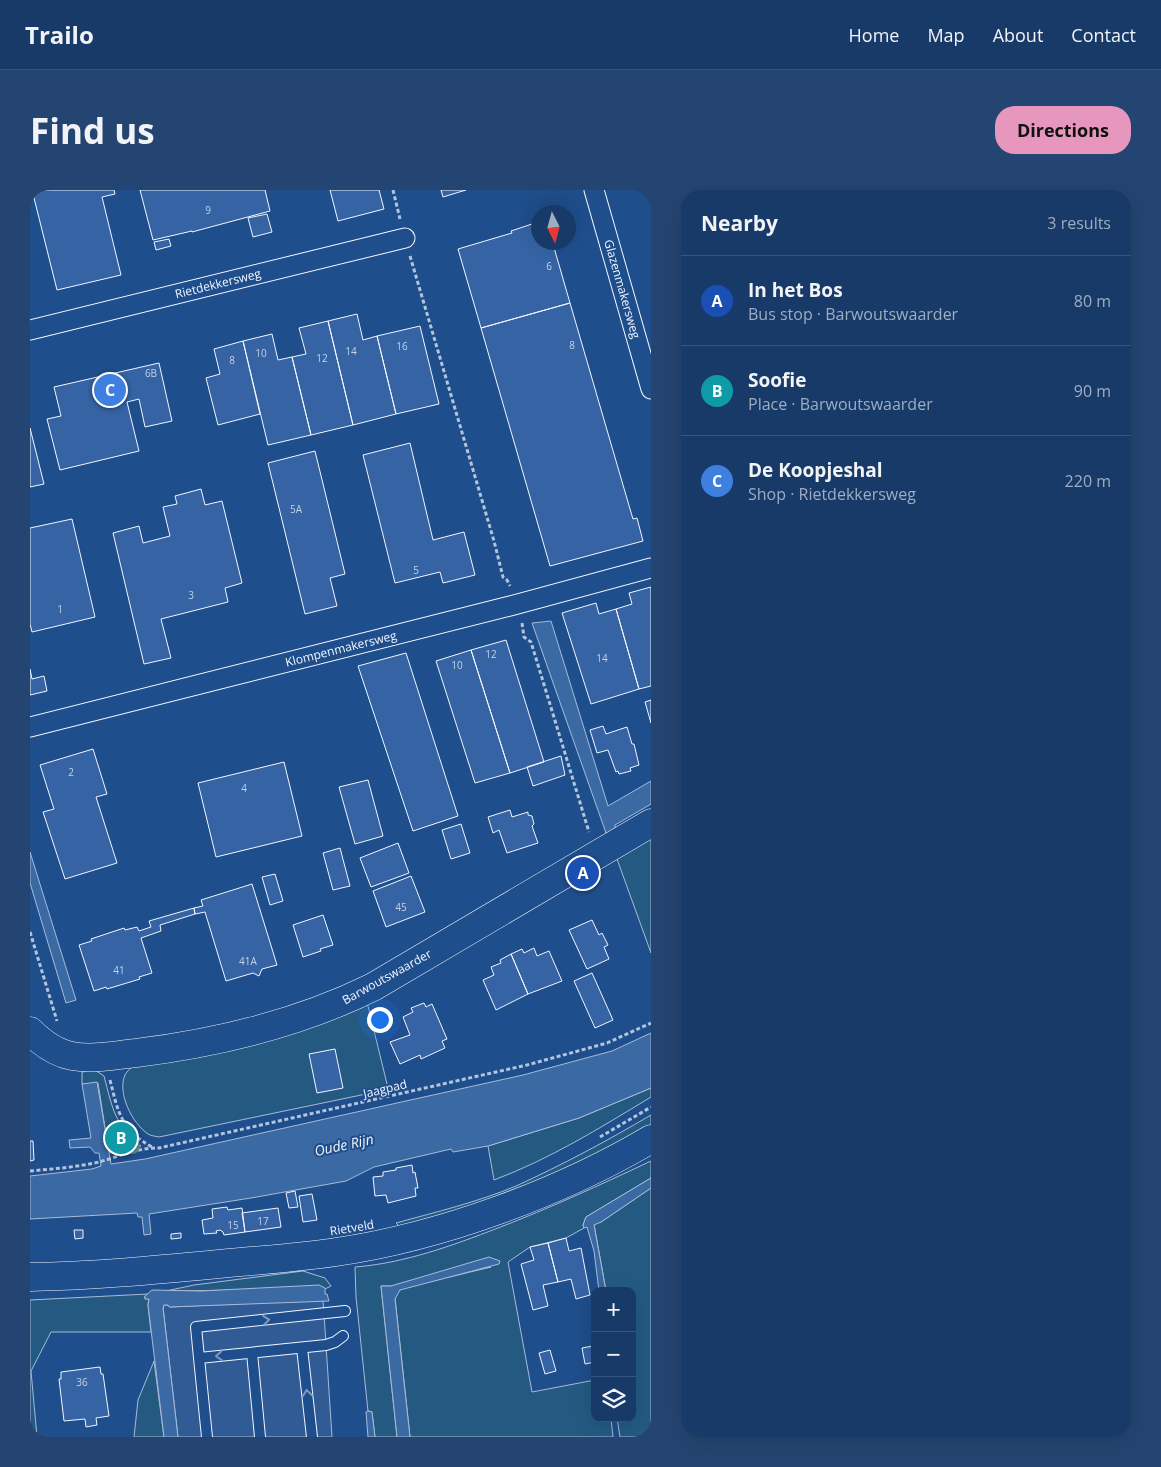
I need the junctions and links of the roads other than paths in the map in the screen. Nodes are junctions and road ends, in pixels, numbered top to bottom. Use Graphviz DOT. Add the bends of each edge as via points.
graph roads {
  1 [pos="594,190"];
  2 [pos="405,238"];
  3 [pos="30,330"];
  4 [pos="651,389"];
  5 [pos="651,568"];
  6 [pos="30,728"];
  7 [pos="651,823"];
  8 [pos="42,1031"];
  9 [pos="651,1139"];
  10 [pos="30,1277"];
  11 [pos="345,1312"];
  12 [pos="343,1336"];
  13 [pos="302,1348"];
  14 [pos="252,1353"];
  15 [pos="199,1358"];
  16 [pos="207,1437"];
  17 [pos="260,1437"];
  18 [pos="312,1437"];
  1 -- 4 [label="street, Glazenmakersweg"];
  2 -- 3 [label="street, Rietdekkersweg"];
  5 -- 6 [label="street, Klompenmakersweg"];
  7 -- 8 [label="street, Barwoutswaarder" via="373,987 312,1014 172,1048 86,1058 57,1052"];
  9 -- 10 [label="street, Rietveld" via="615,1161 528,1199 440,1229 335,1252 160,1270"];
  15 -- 11 [label="lane, one-way" via="196,1327"];
  12 -- 13 [label="lane" via="326,1345"];
  13 -- 14 [label="lane"];
  18 -- 13 [label="lane, one-way"];
  14 -- 15 [label="lane, one-way"];
  14 -- 17 [label="lane"];
  15 -- 16 [label="lane"];
}
